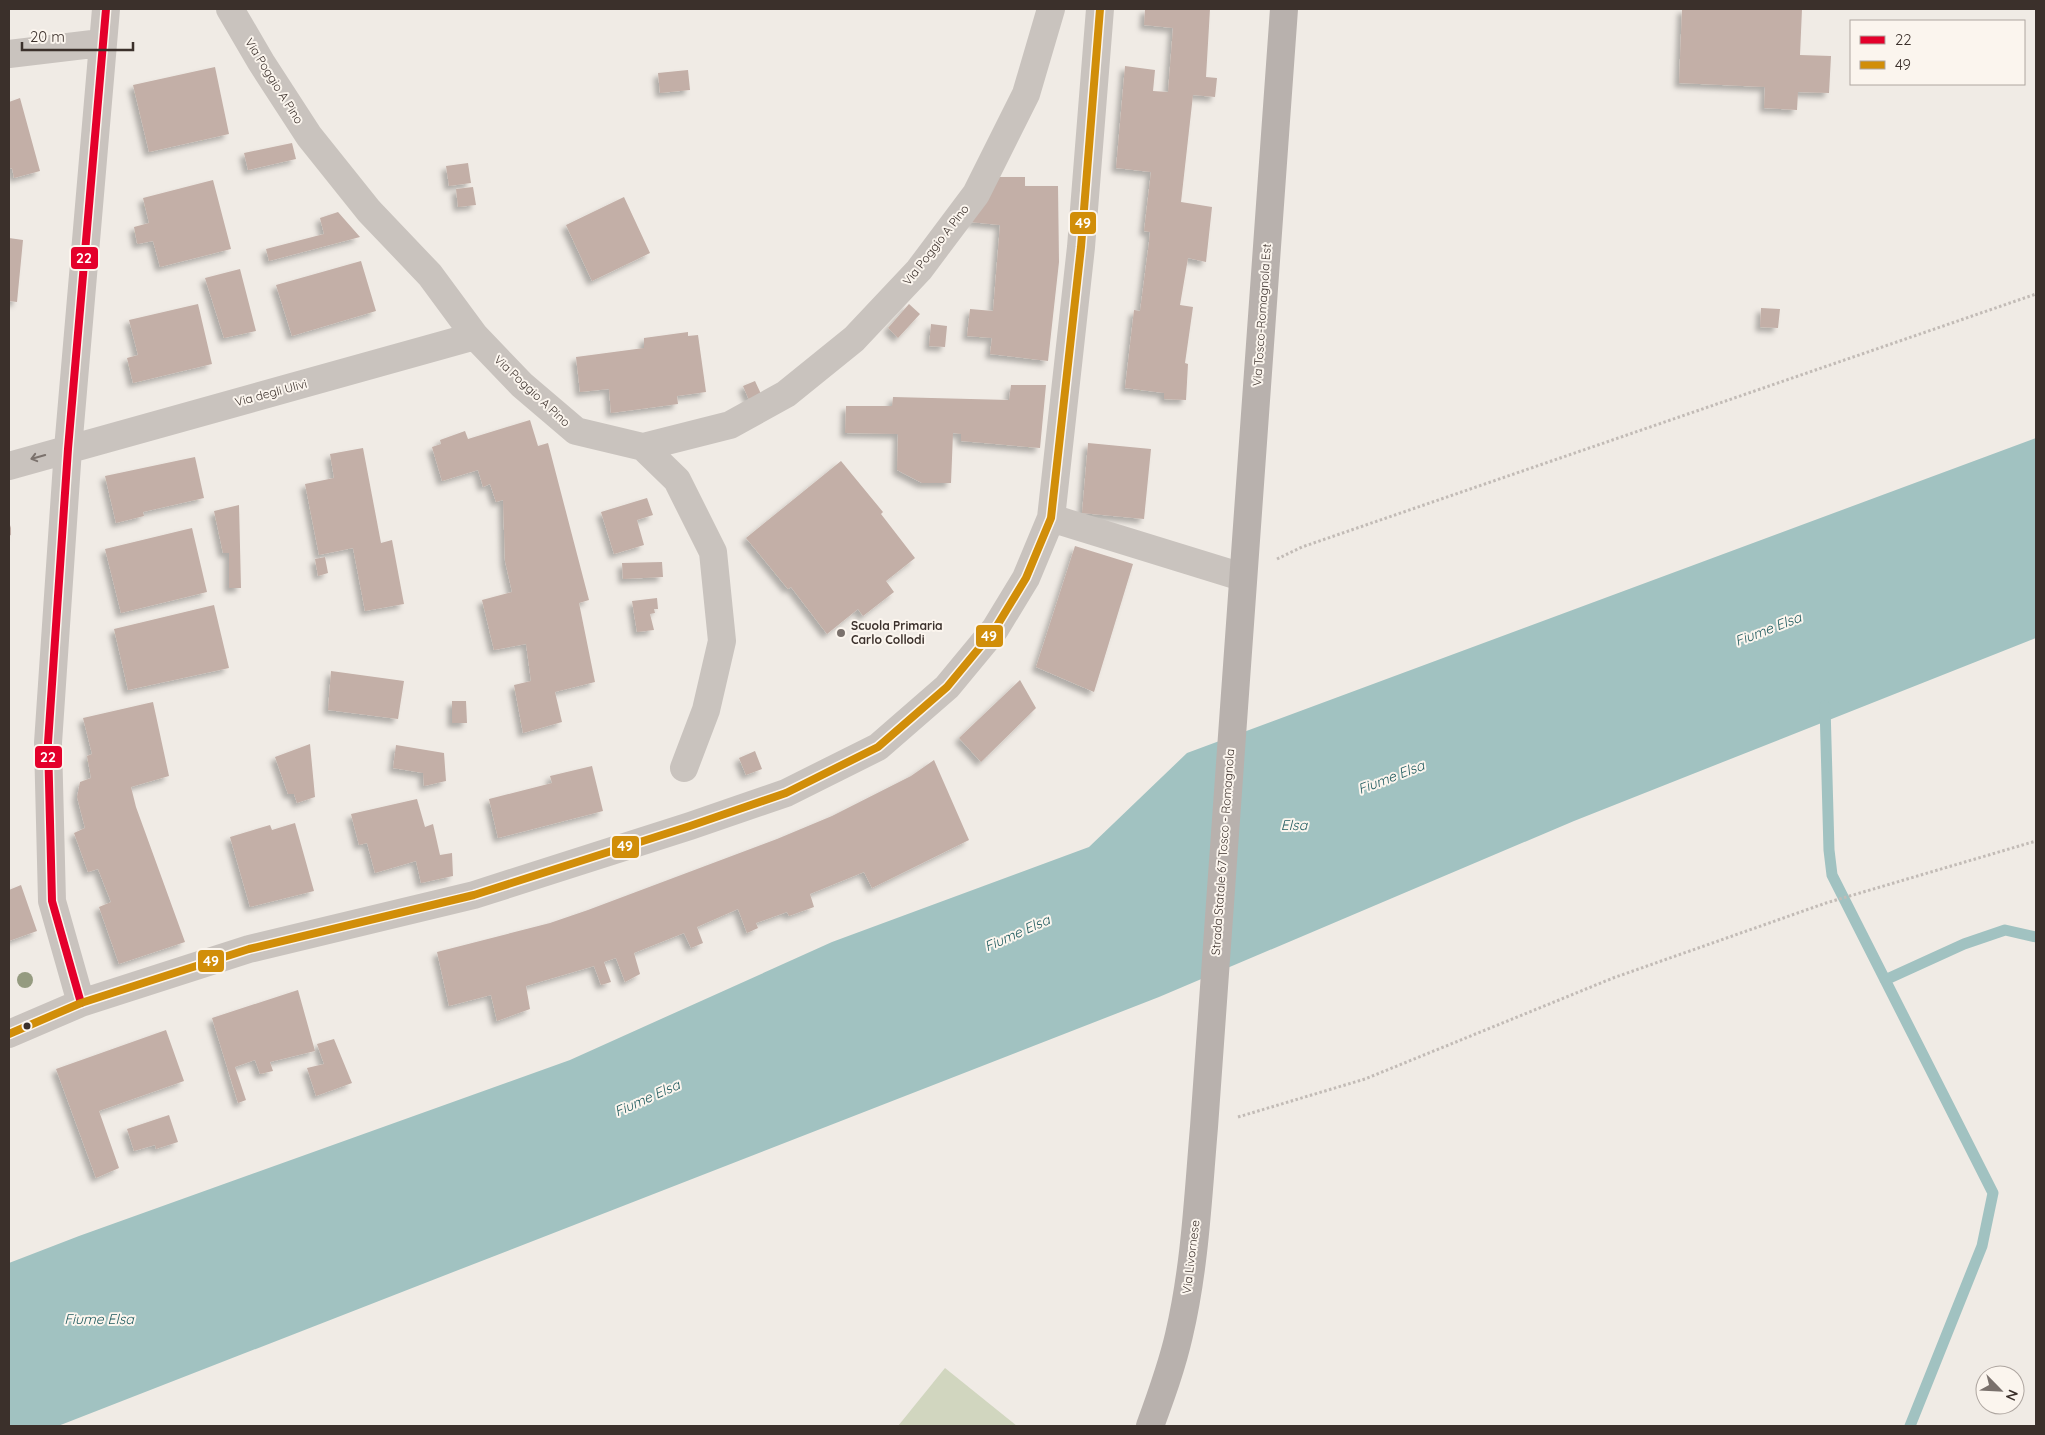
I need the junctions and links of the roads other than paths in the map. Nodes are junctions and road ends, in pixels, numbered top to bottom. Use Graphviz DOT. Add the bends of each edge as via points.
graph roads {
  1 [pos="106,9"];
  2 [pos="230,9"];
  3 [pos="1051,9"];
  4 [pos="1100,9"];
  5 [pos="1284,9"];
  6 [pos="101,43"];
  7 [pos="9,54"];
  8 [pos="475,336"];
  9 [pos="643,447"];
  10 [pos="68,449"];
  11 [pos="9,466"];
  12 [pos="1051,518"];
  13 [pos="1242,577"];
  14 [pos="1239,621"];
  15 [pos="684,768"];
  16 [pos="81,1003"];
  17 [pos="9,1034"];
  18 [pos="1207,1082"];
  19 [pos="1150,1426"];
  1 -- 6 [label="street"];
  2 -- 8 [label="street, Via Poggio A Pino" via="309,136 368,211 430,275"];
  3 -- 9 [label="street, Via Poggio A Pino" via="1026,94 976,194 919,270 854,339 786,394 730,425"];
  4 -- 12 [label="street" via="1081,247"];
  5 -- 13 [label="main road, Via Tosco-Romagnola Est"];
  6 -- 7 [label="street"];
  6 -- 10 [label="street"];
  8 -- 9 [label="street, Via Poggio A Pino" via="522,385 576,431"];
  8 -- 10 [label="street, Via degli Ulivi"];
  9 -- 15 [label="street" via="677,480 713,552 722,641 706,710"];
  10 -- 11 [label="street, Via degli Ulivi, one-way"];
  10 -- 16 [label="street" via="48,742 52,901"];
  12 -- 13 [label="street"];
  12 -- 16 [label="street" via="1026,578 995,629 947,686 878,747 786,793 474,895 249,950"];
  13 -- 14 [label="main road, Via Tosco-Romagnola Est"];
  14 -- 18 [label="main road, Strada Statale 67 Tosco - Romagnola"];
  16 -- 17 [label="street"];
  18 -- 19 [label="main road, Via Livornese" via="1188,1288 1168,1376"];
}
